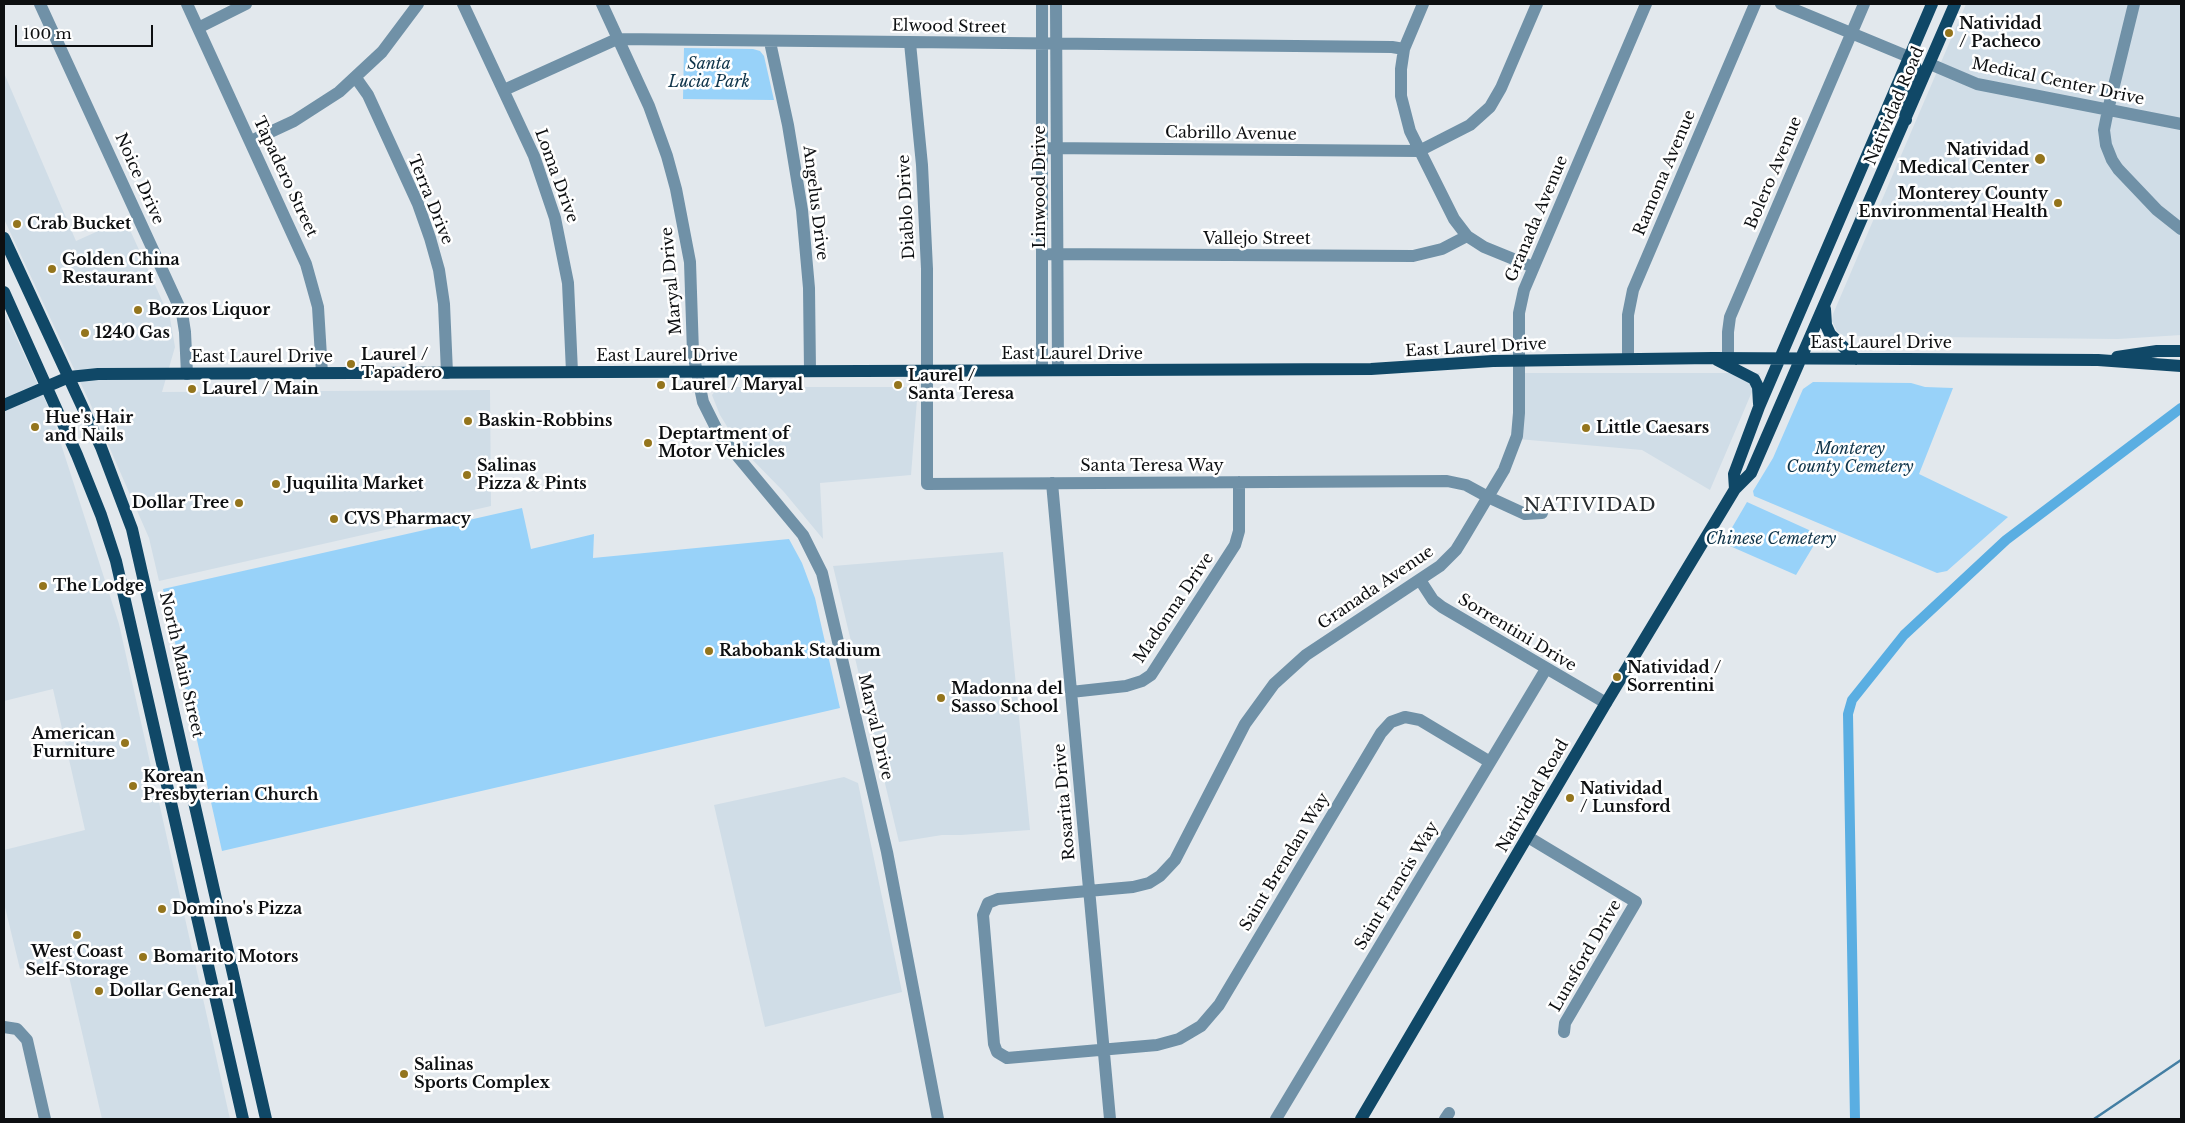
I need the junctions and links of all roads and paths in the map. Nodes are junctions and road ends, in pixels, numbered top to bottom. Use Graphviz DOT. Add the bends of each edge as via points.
graph roads {
  1 [pos="40,4"];
  2 [pos="187,4"];
  3 [pos="246,4"];
  4 [pos="418,4"];
  5 [pos="463,4"];
  6 [pos="602,4"];
  7 [pos="1042,4"];
  8 [pos="1056,4"];
  9 [pos="1423,4"];
  10 [pos="1537,4"];
  11 [pos="1646,4"];
  12 [pos="1755,4"];
  13 [pos="1781,4"];
  14 [pos="1864,4"];
  15 [pos="1932,4"];
  16 [pos="1956,4"];
  17 [pos="2134,4"];
  18 [pos="198,28"];
  19 [pos="1851,33"];
  20 [pos="617,39"];
  21 [pos="770,42"];
  22 [pos="910,43"];
  23 [pos="1042,44"];
  24 [pos="1056,44"];
  25 [pos="1404,49"];
  26 [pos="1908,57"];
  27 [pos="1930,64"];
  28 [pos="356,78"];
  29 [pos="504,90"];
  30 [pos="2108,110"];
  31 [pos="1906,120"];
  32 [pos="2181,124"];
  33 [pos="251,141"];
  34 [pos="1043,148"];
  35 [pos="1056,148"];
  36 [pos="1419,151"];
  37 [pos="2181,229"];
  38 [pos="1467,236"];
  39 [pos="4,238"];
  40 [pos="1043,254"];
  41 [pos="1057,254"];
  42 [pos="1533,267"];
  43 [pos="4,292"];
  44 [pos="1825,307"];
  45 [pos="2181,351"];
  46 [pos="1713,358"];
  47 [pos="1728,358"];
  48 [pos="1780,358"];
  49 [pos="1628,359"];
  50 [pos="1801,359"];
  51 [pos="1856,359"];
  52 [pos="2098,360"];
  53 [pos="1519,361"];
  54 [pos="2181,366"];
  55 [pos="927,370"];
  56 [pos="1042,370"];
  57 [pos="1058,370"];
  58 [pos="810,371"];
  59 [pos="447,372"];
  60 [pos="572,372"];
  61 [pos="696,372"];
  62 [pos="322,373"];
  63 [pos="187,374"];
  64 [pos="69,377"];
  65 [pos="47,385"];
  66 [pos="4,405"];
  67 [pos="1759,407"];
  68 [pos="1239,482"];
  69 [pos="1052,483"];
  70 [pos="1735,489"];
  71 [pos="1488,497"];
  72 [pos="1542,513"];
  73 [pos="1420,580"];
  74 [pos="1546,669"];
  75 [pos="1071,692"];
  76 [pos="1606,703"];
  77 [pos="1490,762"];
  78 [pos="1528,837"];
  79 [pos="1089,891"];
  80 [pos="4,1027"];
  81 [pos="1564,1032"];
  82 [pos="1104,1049"];
  83 [pos="45,1119"];
  84 [pos="243,1119"];
  85 [pos="266,1119"];
  86 [pos="938,1119"];
  87 [pos="1110,1119"];
  88 [pos="1276,1119"];
  89 [pos="1361,1119"];
  1 -- 63 [label="street, Noice Drive" via="182,314"];
  2 -- 18 [label="street, Tapadero Street"];
  3 -- 18 [label="street"];
  4 -- 28 [label="street" via="389,43"];
  5 -- 29 [label="street, Loma Drive"];
  6 -- 20 [label="street, Maryal Drive"];
  7 -- 23 [label="street, Linwood Drive"];
  8 -- 24 [label="street, Linwood Drive"];
  9 -- 25 [label="street"];
  10 -- 36 [label="street" via="1490,107 1470,125"];
  11 -- 42 [label="street, Granada Avenue"];
  12 -- 49 [label="street, Ramona Avenue" via="1633,290 1628,315"];
  13 -- 19 [label="street"];
  14 -- 19 [label="street, Bolero Avenue"];
  15 -- 26 [label="main road, Natividad Road"];
  16 -- 27 [label="main road, Natividad Road"];
  17 -- 30 [label="street"];
  18 -- 33 [label="street, Tapadero Street"];
  19 -- 26 [label="street"];
  19 -- 47 [label="street, Bolero Avenue" via="1730,317"];
  20 -- 21 [label="street, Elwood Street"];
  20 -- 29 [label="street, Elwood Street"];
  20 -- 61 [label="street, Maryal Drive" via="655,122 680,206 691,279"];
  21 -- 22 [label="street, Elwood Street"];
  21 -- 58 [label="street, Angelus Drive" via="802,210 809,288"];
  22 -- 23 [label="street, Elwood Street"];
  22 -- 55 [label="street, Diablo Drive" via="927,270"];
  23 -- 24 [label="street, Elwood Street"];
  23 -- 34 [label="street, Linwood Drive"];
  24 -- 25 [label="street, Elwood Street"];
  24 -- 35 [label="street, Linwood Drive"];
  25 -- 36 [label="street" via="1400,78 1402,102"];
  26 -- 31 [label="main road" via="1915,62 1916,68 1903,100"];
  26 -- 48 [label="main road, Natividad Road"];
  27 -- 30 [label="street, Medical Center Drive" via="1977,84"];
  27 -- 31 [label="main road, Natividad Road"];
  28 -- 33 [label="street" via="312,111"];
  28 -- 59 [label="street, Terra Drive" via="372,104 418,204 432,243 444,304"];
  29 -- 60 [label="street, Loma Drive" via="542,177 557,226 568,283"];
  30 -- 32 [label="street, Medical Center Drive"];
  30 -- 37 [label="street" via="2104,135 2112,160 2157,210"];
  31 -- 44 [label="main road, Natividad Road"];
  33 -- 62 [label="street, Tapadero Street" via="310,277 319,314"];
  34 -- 35 [label="street, Cabrillo Avenue"];
  34 -- 40 [label="street, Linwood Drive"];
  35 -- 36 [label="street, Cabrillo Avenue"];
  35 -- 41 [label="street, Linwood Drive"];
  36 -- 38 [label="street" via="1454,219"];
  38 -- 41 [label="street, Vallejo Street" via="1442,249 1413,256"];
  38 -- 42 [label="street" via="1484,247"];
  39 -- 64 [label="main road, North Main Street"];
  40 -- 41 [label="street, Vallejo Street"];
  40 -- 56 [label="street, Linwood Drive"];
  41 -- 57 [label="street, Linwood Drive"];
  42 -- 53 [label="street, Granada Avenue" via="1520,306"];
  43 -- 65 [label="main road"];
  44 -- 50 [label="main road, Natividad Road"];
  44 -- 51 [label="main road" via="1830,334"];
  45 -- 52 [label="main road, East Laurel Drive" via="2157,351"];
  46 -- 47 [label="main road, East Laurel Drive"];
  46 -- 49 [label="main road, East Laurel Drive"];
  46 -- 67 [label="main road" via="1754,379 1759,392"];
  47 -- 48 [label="main road, East Laurel Drive"];
  48 -- 50 [label="main road, East Laurel Drive"];
  48 -- 67 [label="main road, Natividad Road"];
  49 -- 53 [label="main road, East Laurel Drive"];
  50 -- 51 [label="main road, East Laurel Drive"];
  50 -- 70 [label="main road, Natividad Road" via="1755,467 1745,482"];
  51 -- 52 [label="main road, East Laurel Drive"];
  52 -- 54 [label="main road, East Laurel Drive"];
  53 -- 57 [label="main road, East Laurel Drive" via="1379,369"];
  53 -- 71 [label="street, Granada Avenue" via="1517,436 1507,464"];
  55 -- 56 [label="main road, East Laurel Drive"];
  55 -- 58 [label="main road, East Laurel Drive"];
  55 -- 69 [label="street, Santa Teresa Way" via="927,484"];
  56 -- 57 [label="main road, East Laurel Drive"];
  58 -- 61 [label="main road, East Laurel Drive"];
  59 -- 60 [label="main road, East Laurel Drive"];
  59 -- 62 [label="main road, East Laurel Drive"];
  60 -- 61 [label="main road, East Laurel Drive"];
  61 -- 86 [label="street, Maryal Drive" via="703,402 719,434 796,526 822,573 887,852"];
  62 -- 63 [label="main road, East Laurel Drive"];
  63 -- 64 [label="main road, East Laurel Drive" via="87,374"];
  64 -- 65 [label="main road, East Laurel Drive"];
  64 -- 85 [label="main road, North Main Street" via="113,475 132,529"];
  65 -- 66 [label="main road, East Laurel Drive"];
  65 -- 84 [label="main road" via="98,507 120,576"];
  67 -- 70 [label="main road, Natividad Road" via="1734,474"];
  68 -- 69 [label="street, Santa Teresa Way"];
  68 -- 71 [label="street, Santa Teresa Way" via="1447,481 1466,485"];
  68 -- 75 [label="street, Madonna Drive" via="1239,526 1235,545 1154,671 1142,681 1126,686"];
  69 -- 75 [label="street, Rosarita Drive"];
  70 -- 76 [label="main road, Natividad Road"];
  71 -- 72 [label="street, Santa Teresa Way" via="1524,514"];
  71 -- 73 [label="street, Granada Avenue" via="1456,550"];
  73 -- 74 [label="street, Sorrentini Drive" via="1433,600 1442,607"];
  73 -- 79 [label="street, Granada Avenue" via="1306,655 1269,690 1245,724 1179,854 1164,873 1139,886"];
  74 -- 76 [label="street, Sorrentini Drive"];
  74 -- 77 [label="street, Saint Francis Way"];
  75 -- 79 [label="street, Rosarita Drive"];
  76 -- 78 [label="main road, Natividad Road"];
  77 -- 82 [label="street, Saint Brendan Way" via="1420,720 1405,718 1391,722 1213,1014 1195,1031 1173,1042"];
  77 -- 88 [label="street, Saint Francis Way"];
  78 -- 81 [label="street, Lunsford Drive" via="1636,902 1564,1024"];
  78 -- 89 [label="main road, Natividad Road"];
  79 -- 82 [label="street, Rosarita Drive"];
  79 -- 82 [label="street, Granada Avenue" via="998,899 988,903 983,915 995,1048 1003,1057"];
  80 -- 83 [label="street" via="17,1029 26,1037"];
  82 -- 87 [label="street, Rosarita Drive"];
}
